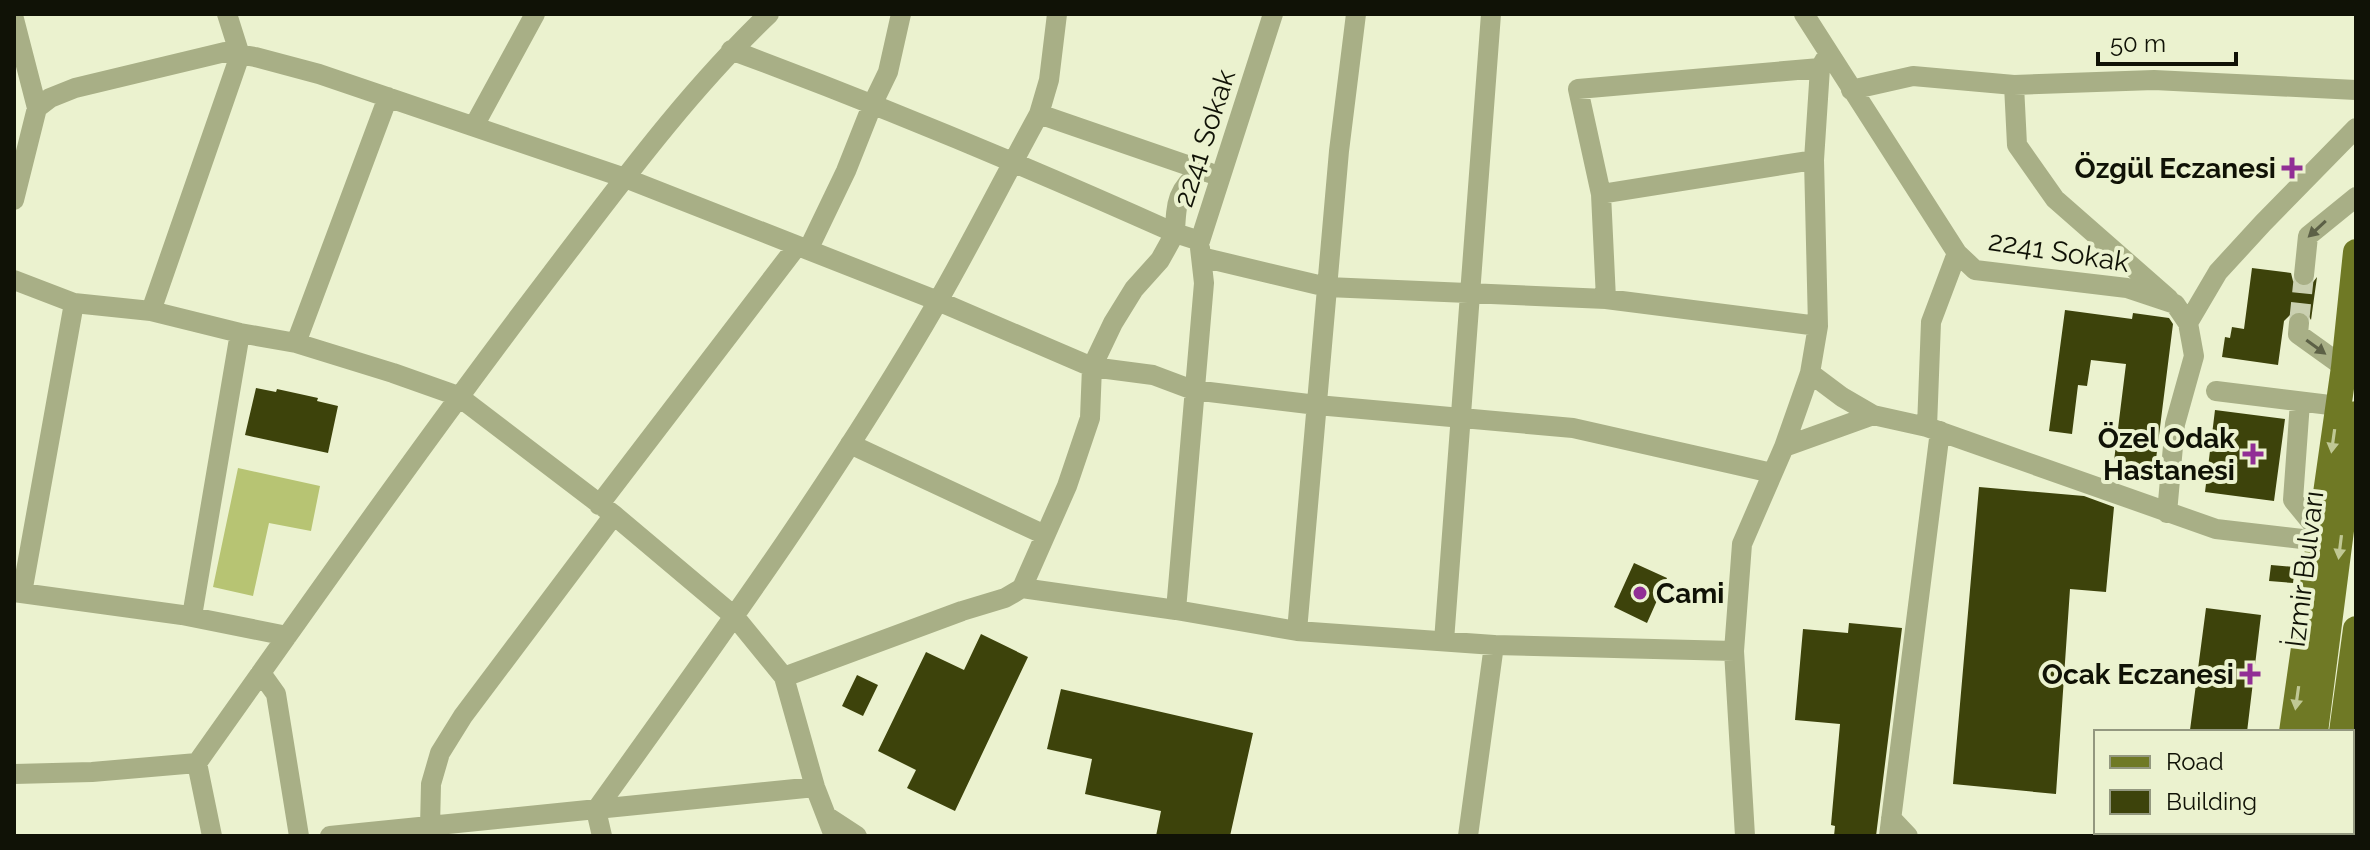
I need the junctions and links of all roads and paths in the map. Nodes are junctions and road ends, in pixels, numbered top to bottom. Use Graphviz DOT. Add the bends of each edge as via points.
graph roads {
  1 [pos="227,14"];
  2 [pos="535,14"];
  3 [pos="769,14"];
  4 [pos="901,14"];
  5 [pos="1057,14"];
  6 [pos="1273,14"];
  7 [pos="1356,14"];
  8 [pos="1491,14"];
  9 [pos="1804,14"];
  10 [pos="14,19"];
  11 [pos="731,50"];
  12 [pos="240,55"];
  13 [pos="1824,61"];
  14 [pos="2014,85"];
  15 [pos="1851,90"];
  16 [pos="2356,90"];
  17 [pos="388,97"];
  18 [pos="873,103"];
  19 [pos="37,108"];
  20 [pos="1039,114"];
  21 [pos="474,126"];
  22 [pos="2356,128"];
  23 [pos="1014,160"];
  24 [pos="1814,160"];
  25 [pos="1211,173"];
  26 [pos="625,178"];
  27 [pos="1601,194"];
  28 [pos="2356,197"];
  29 [pos="14,200"];
  30 [pos="1175,233"];
  31 [pos="802,248"];
  32 [pos="1200,249"];
  33 [pos="2356,252"];
  34 [pos="1957,253"];
  35 [pos="2304,275"];
  36 [pos="14,280"];
  37 [pos="1327,287"];
  38 [pos="1468,294"];
  39 [pos="1606,299"];
  40 [pos="938,301"];
  41 [pos="74,303"];
  42 [pos="2175,304"];
  43 [pos="151,311"];
  44 [pos="2188,323"];
  45 [pos="2299,323"];
  46 [pos="1818,326"];
  47 [pos="240,333"];
  48 [pos="296,343"];
  49 [pos="2348,345"];
  50 [pos="1092,367"];
  51 [pos="1810,373"];
  52 [pos="1193,390"];
  53 [pos="2216,391"];
  54 [pos="458,396"];
  55 [pos="2300,402"];
  56 [pos="1317,405"];
  57 [pos="2347,410"];
  58 [pos="1873,415"];
  59 [pos="1461,416"];
  60 [pos="1933,429"];
  61 [pos="850,444"];
  62 [pos="1784,447"];
  63 [pos="1772,473"];
  64 [pos="606,510"];
  65 [pos="2167,513"];
  66 [pos="1045,535"];
  67 [pos="2319,537"];
  68 [pos="1022,588"];
  69 [pos="18,592"];
  70 [pos="1176,610"];
  71 [pos="192,616"];
  72 [pos="735,617"];
  73 [pos="2356,629"];
  74 [pos="1297,631"];
  75 [pos="287,636"];
  76 [pos="1444,641"];
  77 [pos="1494,645"];
  78 [pos="1734,651"];
  79 [pos="261,673"];
  80 [pos="784,677"];
  81 [pos="2292,730"];
  82 [pos="2315,730"];
  83 [pos="2342,730"];
  84 [pos="197,763"];
  85 [pos="14,774"];
  86 [pos="815,787"];
  87 [pos="596,810"];
  88 [pos="831,826"];
  89 [pos="430,827"];
  90 [pos="1890,827"];
  91 [pos="474,829"];
  92 [pos="377,834"];
  93 [pos="212,836"];
  94 [pos="299,836"];
  95 [pos="330,836"];
  96 [pos="602,836"];
  97 [pos="857,836"];
  98 [pos="1468,836"];
  99 [pos="1745,836"];
  100 [pos="1908,836"];
  1 -- 12 [label="street"];
  2 -- 21 [label="street"];
  3 -- 11 [label="street"];
  4 -- 18 [label="street" via="888,72"];
  5 -- 20 [label="street"];
  6 -- 25 [label="street, 2241 Sokak"];
  7 -- 37 [label="street"];
  8 -- 38 [label="street"];
  9 -- 13 [label="street, 2241 Sokak"];
  10 -- 19 [label="street"];
  11 -- 18 [label="street"];
  11 -- 26 [label="street"];
  12 -- 17 [label="street"];
  12 -- 19 [label="street" via="225,52 75,88"];
  12 -- 43 [label="street"];
  13 -- 15 [label="street, 2241 Sokak"];
  13 -- 24 [label="street"];
  13 -- 27 [label="street" via="1578,89"];
  14 -- 15 [label="street" via="1913,76"];
  14 -- 16 [label="street" via="2154,80"];
  14 -- 42 [label="street" via="2017,145 2055,199"];
  15 -- 34 [label="street, 2241 Sokak"];
  17 -- 21 [label="street"];
  17 -- 48 [label="street"];
  18 -- 23 [label="street"];
  18 -- 31 [label="street" via="846,171"];
  19 -- 29 [label="street"];
  20 -- 23 [label="street"];
  20 -- 25 [label="street"];
  21 -- 26 [label="street"];
  22 -- 44 [label="street" via="2218,272"];
  23 -- 30 [label="street"];
  23 -- 40 [label="street"];
  24 -- 27 [label="street"];
  24 -- 46 [label="street"];
  25 -- 30 [label="street" via="1184,184"];
  25 -- 32 [label="street, 2241 Sokak"];
  26 -- 31 [label="street"];
  26 -- 54 [label="street"];
  27 -- 39 [label="street"];
  28 -- 35 [label="street, one-way" via="2308,236"];
  30 -- 32 [label="street, 2241 Sokak"];
  30 -- 50 [label="street, 2241 Sokak" via="1134,289"];
  31 -- 40 [label="street"];
  31 -- 64 [label="street"];
  32 -- 37 [label="street"];
  32 -- 52 [label="street" via="1204,283"];
  33 -- 49 [label="main road"];
  34 -- 42 [label="street, 2241 Sokak" via="1975,270 2127,288"];
  34 -- 60 [label="street" via="1931,322"];
  36 -- 41 [label="street"];
  37 -- 38 [label="street"];
  37 -- 56 [label="street"];
  38 -- 39 [label="street"];
  38 -- 59 [label="street"];
  39 -- 46 [label="street"];
  40 -- 50 [label="street"];
  40 -- 61 [label="street"];
  41 -- 43 [label="street"];
  41 -- 69 [label="street"];
  42 -- 44 [label="street"];
  43 -- 47 [label="street"];
  44 -- 65 [label="street" via="2194,356 2175,424"];
  45 -- 49 [label="street, one-way" via="2298,334"];
  46 -- 51 [label="street"];
  47 -- 48 [label="street"];
  47 -- 71 [label="street"];
  48 -- 54 [label="street"];
  49 -- 57 [label="main road"];
  50 -- 52 [label="street" via="1153,375"];
  50 -- 66 [label="street" via="1090,418"];
  51 -- 58 [label="street"];
  51 -- 62 [label="street"];
  52 -- 56 [label="street"];
  52 -- 70 [label="street"];
  53 -- 55 [label="street"];
  54 -- 64 [label="street"];
  54 -- 75 [label="street"];
  55 -- 57 [label="street"];
  55 -- 67 [label="street" via="2293,500"];
  56 -- 59 [label="street"];
  56 -- 74 [label="street"];
  57 -- 67 [label="main road, one-way"];
  57 -- 82 [label="main road, İzmir Bulvarı, one-way"];
  58 -- 60 [label="street"];
  58 -- 62 [label="street"];
  59 -- 63 [label="street" via="1573,428"];
  59 -- 76 [label="street"];
  60 -- 65 [label="street"];
  60 -- 90 [label="street"];
  61 -- 66 [label="street"];
  61 -- 72 [label="street"];
  62 -- 63 [label="street"];
  63 -- 78 [label="street" via="1742,544"];
  64 -- 72 [label="street"];
  64 -- 89 [label="street" via="440,753 431,784"];
  65 -- 67 [label="street" via="2216,529"];
  66 -- 68 [label="street"];
  67 -- 81 [label="main road, one-way"];
  68 -- 70 [label="street"];
  68 -- 80 [label="street"];
  69 -- 71 [label="street"];
  70 -- 74 [label="street"];
  71 -- 75 [label="street"];
  72 -- 80 [label="street"];
  72 -- 87 [label="street"];
  73 -- 83 [label="main road, İzmir Bulvarı"];
  74 -- 76 [label="street"];
  75 -- 79 [label="street"];
  76 -- 77 [label="street"];
  77 -- 78 [label="street"];
  77 -- 98 [label="street"];
  78 -- 99 [label="street"];
  79 -- 84 [label="street"];
  79 -- 94 [label="street" via="276,694"];
  80 -- 86 [label="street"];
  84 -- 85 [label="street"];
  84 -- 93 [label="street"];
  86 -- 87 [label="street"];
  86 -- 88 [label="street"];
  87 -- 91 [label="street"];
  87 -- 96 [label="street"];
  88 -- 97 [label="street"];
  89 -- 91 [label="street"];
  89 -- 92 [label="street"];
  90 -- 100 [label="street"];
  92 -- 95 [label="street"];
}
